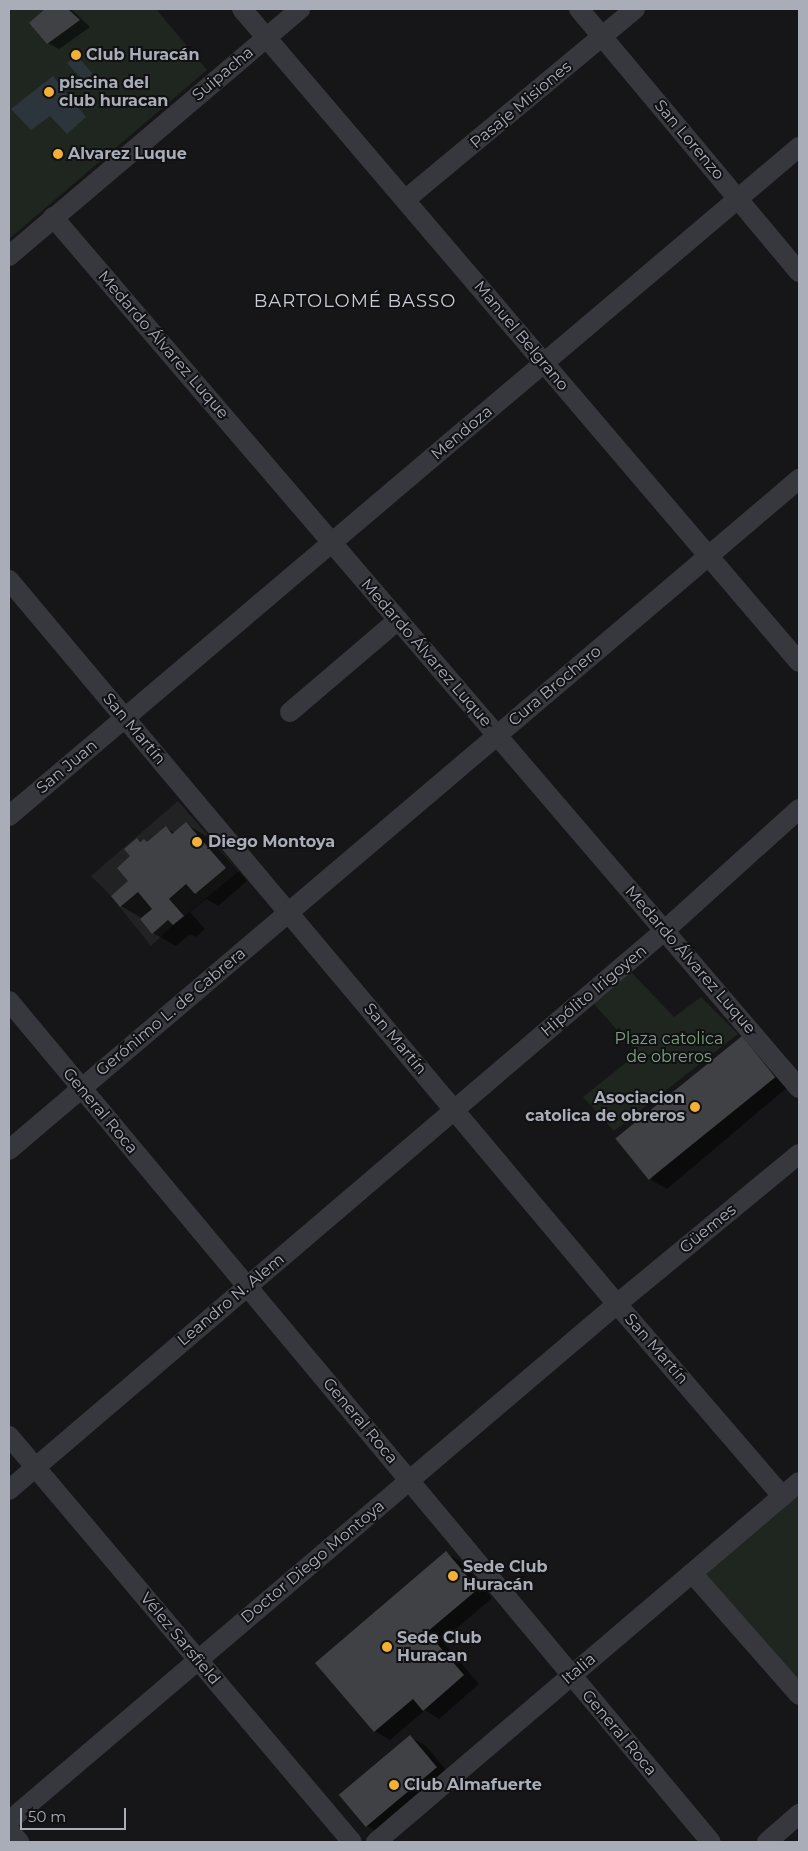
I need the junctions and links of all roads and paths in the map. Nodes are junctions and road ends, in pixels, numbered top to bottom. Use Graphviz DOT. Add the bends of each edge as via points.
graph roads {
  1 [pos="242,9"];
  2 [pos="300,9"];
  3 [pos="579,9"];
  4 [pos="635,9"];
  5 [pos="267,37"];
  6 [pos="603,37"];
  7 [pos="799,147"];
  8 [pos="738,199"];
  9 [pos="405,200"];
  10 [pos="54,217"];
  11 [pos="9,256"];
  12 [pos="799,272"];
  13 [pos="544,363"];
  14 [pos="799,479"];
  15 [pos="332,542"];
  16 [pos="708,556"];
  17 [pos="9,580"];
  18 [pos="398,620"];
  19 [pos="799,662"];
  20 [pos="290,712"];
  21 [pos="125,718"];
  22 [pos="497,736"];
  23 [pos="799,810"];
  24 [pos="9,816"];
  25 [pos="288,913"];
  26 [pos="664,931"];
  27 [pos="9,1001"];
  28 [pos="82,1088"];
  29 [pos="799,1088"];
  30 [pos="454,1110"];
  31 [pos="9,1150"];
  32 [pos="799,1154"];
  33 [pos="247,1286"];
  34 [pos="617,1304"];
  35 [pos="9,1436"];
  36 [pos="35,1467"];
  37 [pos="410,1480"];
  38 [pos="799,1482"];
  39 [pos="9,1490"];
  40 [pos="782,1496"];
  41 [pos="692,1573"];
  42 [pos="198,1660"];
  43 [pos="571,1676"];
  44 [pos="799,1695"];
  45 [pos="799,1814"];
  46 [pos="9,1821"];
  47 [pos="9,1830"];
  48 [pos="19,1842"];
  49 [pos="352,1842"];
  50 [pos="376,1842"];
  51 [pos="711,1842"];
  52 [pos="767,1842"];
  1 -- 5 [label="street, Manuel Belgrano"];
  2 -- 5 [label="street, Suipacha"];
  3 -- 6 [label="street, San Lorenzo"];
  4 -- 6 [label="street, Pasaje Misiones"];
  5 -- 9 [label="street, Manuel Belgrano"];
  5 -- 10 [label="street, Suipacha"];
  6 -- 8 [label="street, San Lorenzo"];
  6 -- 9 [label="street, Pasaje Misiones"];
  7 -- 8 [label="street, Mendoza"];
  8 -- 12 [label="street, San Lorenzo"];
  8 -- 13 [label="street, Mendoza"];
  9 -- 13 [label="street, Manuel Belgrano"];
  10 -- 11 [label="street, Suipacha"];
  10 -- 15 [label="street, Medardo Álvarez Luque"];
  13 -- 15 [label="street, Mendoza"];
  13 -- 16 [label="street, Manuel Belgrano"];
  14 -- 16 [label="street, Cura Brochero"];
  15 -- 18 [label="street, Medardo Álvarez Luque"];
  15 -- 21 [label="street, Mendoza"];
  16 -- 19 [label="street, Manuel Belgrano"];
  16 -- 22 [label="street, Cura Brochero"];
  17 -- 21 [label="street, San Martín"];
  18 -- 20 [label="street"];
  18 -- 22 [label="street, Medardo Álvarez Luque"];
  21 -- 24 [label="street, San Juan"];
  21 -- 25 [label="street, San Martín"];
  22 -- 25 [label="street, Cura Brochero"];
  22 -- 26 [label="street, Medardo Álvarez Luque"];
  23 -- 26 [label="street, Hipólito Irigoyen"];
  25 -- 28 [label="street, Gerónimo L. de Cabrera"];
  25 -- 30 [label="street, San Martín"];
  26 -- 29 [label="street, Medardo Álvarez Luque"];
  26 -- 30 [label="street, Hipólito Irigoyen"];
  27 -- 28 [label="street, General Roca"];
  28 -- 31 [label="street, Gerónimo L. de Cabrera"];
  28 -- 33 [label="street, General Roca"];
  30 -- 33 [label="street, Leandro N. Alem"];
  30 -- 34 [label="street, San Martín"];
  32 -- 34 [label="street, Güemes"];
  33 -- 36 [label="street, Leandro N. Alem"];
  33 -- 37 [label="street, General Roca"];
  34 -- 37 [label="street, Doctor Diego Montoya"];
  34 -- 40 [label="street, San Martín"];
  35 -- 36 [label="street, Vélez Sarsfield"];
  36 -- 39 [label="street, Leandro N. Alem"];
  36 -- 42 [label="street, Vélez Sarsfield"];
  37 -- 42 [label="street, Doctor Diego Montoya"];
  37 -- 43 [label="street, General Roca"];
  38 -- 40 [label="street, Italia"];
  40 -- 41 [label="street, Italia"];
  41 -- 43 [label="street, Italia"];
  41 -- 44 [label="street"];
  42 -- 46 [label="street, Doctor Diego Montoya"];
  42 -- 49 [label="street, Vélez Sarsfield"];
  43 -- 50 [label="street, Italia"];
  43 -- 51 [label="street, General Roca"];
  45 -- 52 [label="street"];
  47 -- 48 [label="street"];
}
